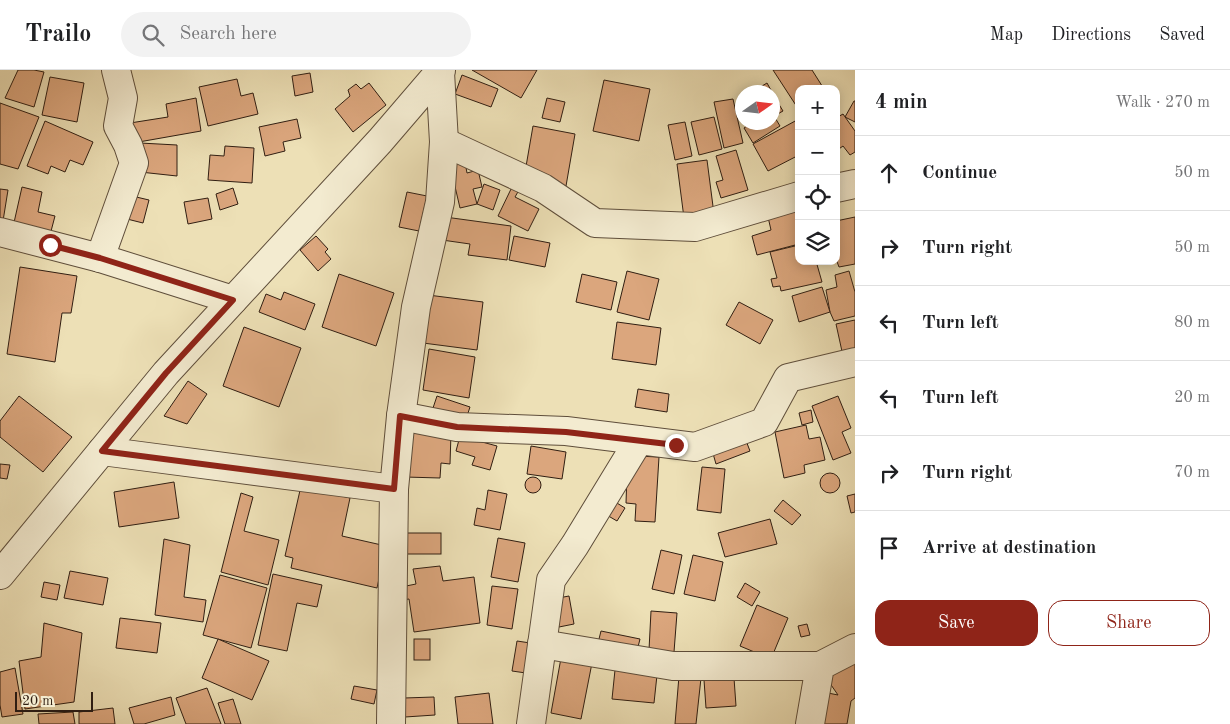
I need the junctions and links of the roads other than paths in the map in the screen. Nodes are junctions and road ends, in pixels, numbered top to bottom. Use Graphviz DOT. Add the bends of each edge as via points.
graph roads {
  1 [pos="116,70"];
  2 [pos="441,71"];
  3 [pos="444,142"];
  4 [pos="855,184"];
  5 [pos="840,187"];
  6 [pos="795,197"];
  7 [pos="0,232"];
  8 [pos="100,258"];
  9 [pos="233,300"];
  10 [pos="855,362"];
  11 [pos="400,416"];
  12 [pos="639,440"];
  13 [pos="102,451"];
  14 [pos="394,489"];
  15 [pos="0,575"];
  16 [pos="542,644"];
  17 [pos="855,648"];
  18 [pos="820,666"];
  19 [pos="391,724"];
  20 [pos="531,724"];
  21 [pos="810,724"];
  1 -- 8 [label="street" via="123,98 118,126 134,163"];
  2 -- 3 [label="street"];
  2 -- 9 [label="street"];
  3 -- 6 [label="street" via="543,188 595,223 695,228"];
  3 -- 11 [label="street" via="440,202 416,307"];
  4 -- 5 [label="street"];
  7 -- 8 [label="street"];
  8 -- 9 [label="street"];
  9 -- 13 [label="street" via="166,373"];
  10 -- 12 [label="street" via="788,378 764,422 695,447"];
  11 -- 12 [label="street" via="457,427 566,432"];
  11 -- 14 [label="street"];
  12 -- 16 [label="street" via="551,580"];
  13 -- 14 [label="street"];
  13 -- 15 [label="street"];
  14 -- 19 [label="street"];
  16 -- 18 [label="street" via="673,666"];
  16 -- 20 [label="street"];
  17 -- 18 [label="street"];
  18 -- 21 [label="street"];
}
